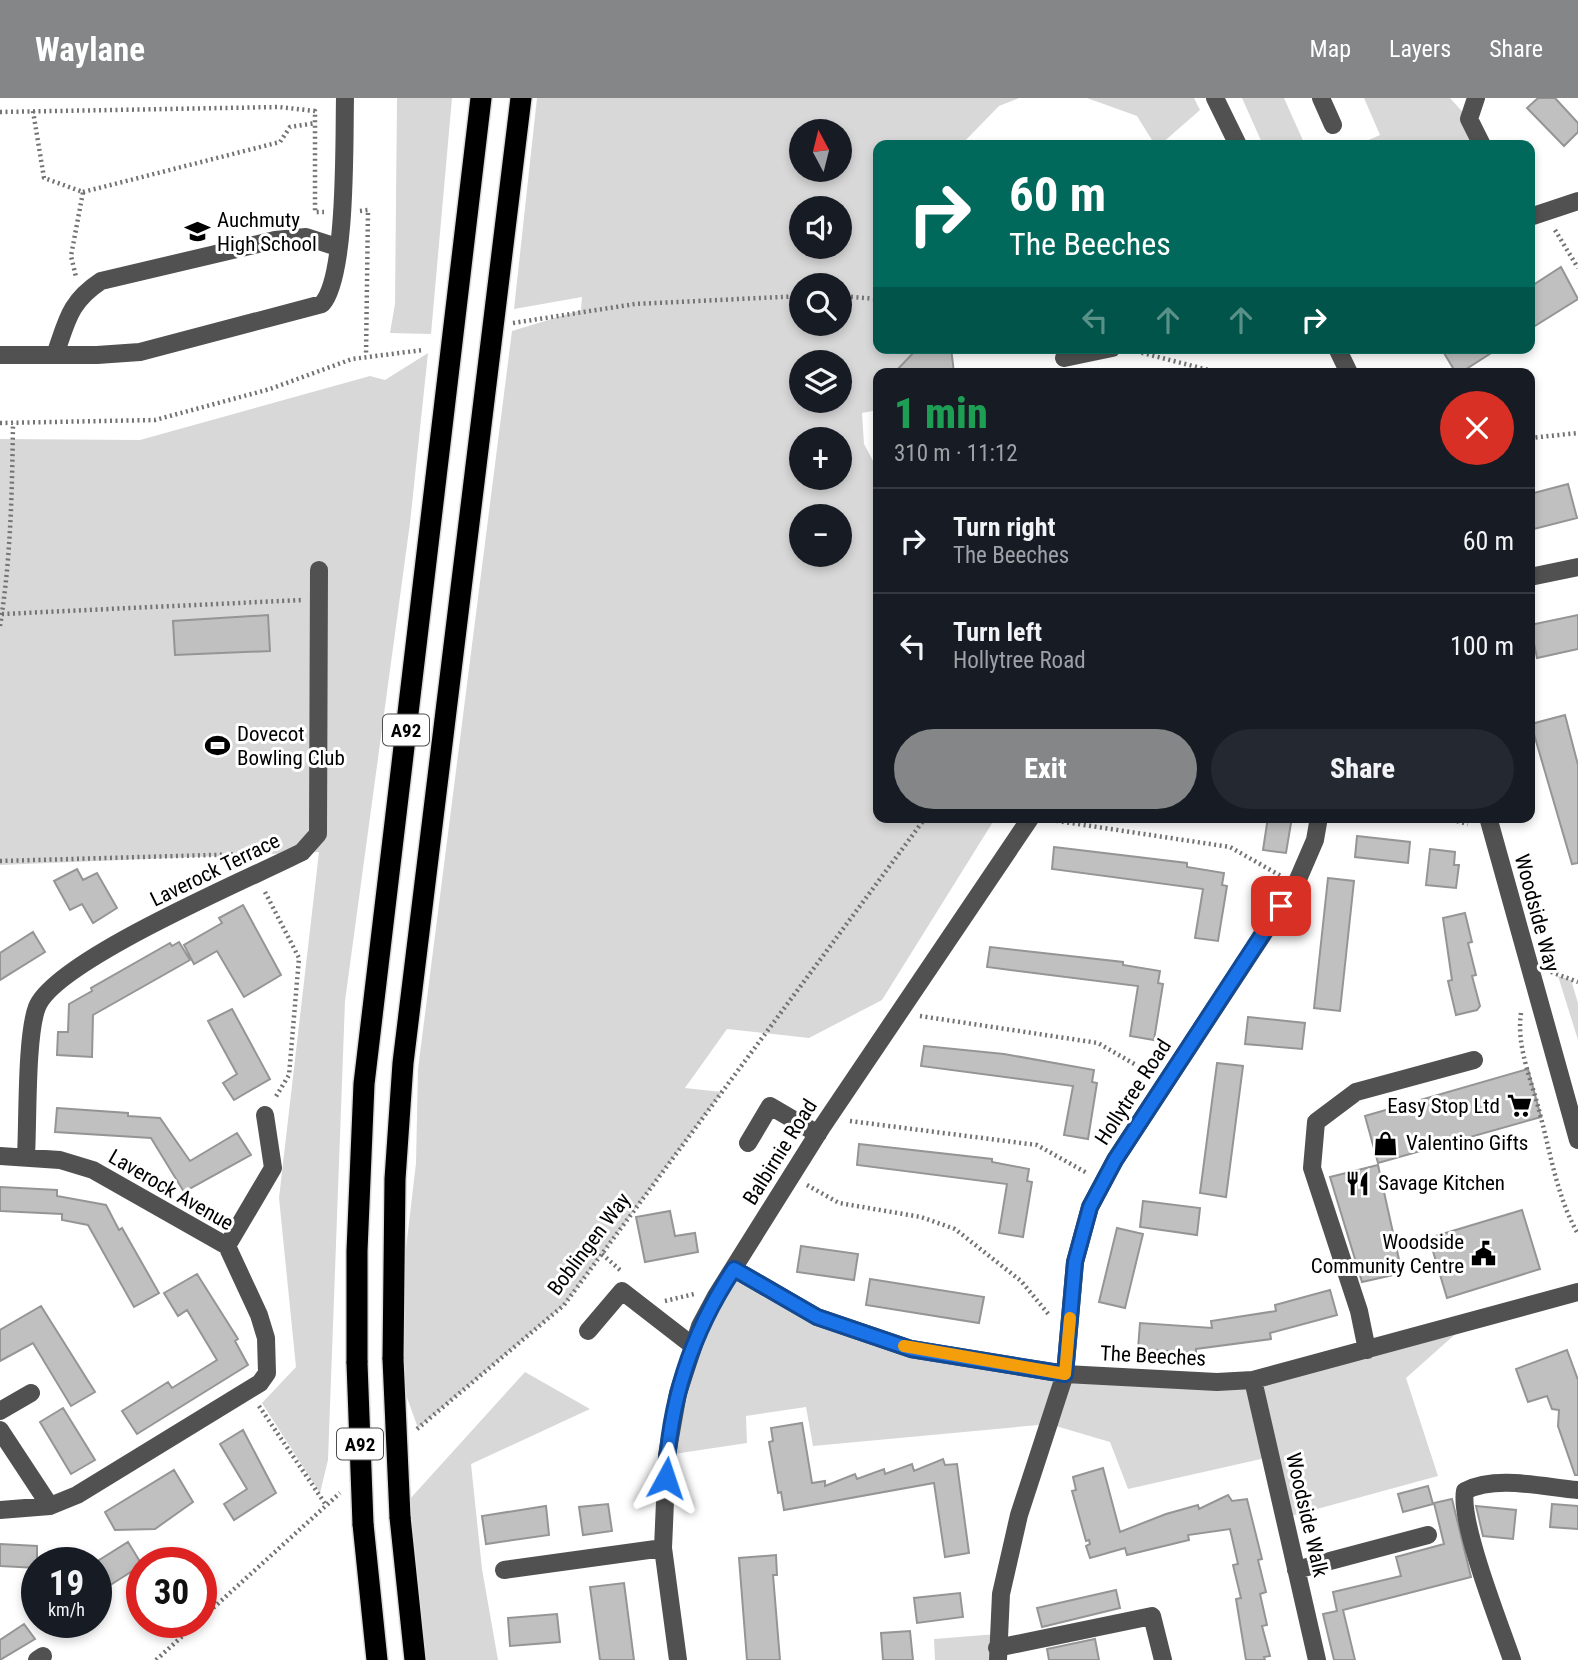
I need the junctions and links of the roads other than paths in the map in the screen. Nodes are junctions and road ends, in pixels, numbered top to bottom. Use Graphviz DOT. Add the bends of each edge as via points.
graph roads {
  1 [pos="345,98"];
  2 [pos="481,98"];
  3 [pos="521,98"];
  4 [pos="1214,98"];
  5 [pos="1321,98"];
  6 [pos="1476,98"];
  7 [pos="1333,125"];
  8 [pos="1235,140"];
  9 [pos="1480,140"];
  10 [pos="1578,201"];
  11 [pos="1537,215"];
  12 [pos="337,247"];
  13 [pos="1083,354"];
  14 [pos="0,355"];
  15 [pos="55,355"];
  16 [pos="1064,358"];
  17 [pos="1578,567"];
  18 [pos="319,570"];
  19 [pos="1535,576"];
  20 [pos="1034,823"];
  21 [pos="1318,823"];
  22 [pos="1490,823"];
  23 [pos="1474,1060"];
  24 [pos="1571,1084"];
  25 [pos="264,1115"];
  26 [pos="818,1134"];
  27 [pos="1578,1140"];
  28 [pos="748,1143"];
  29 [pos="0,1156"];
  30 [pos="26,1156"];
  31 [pos="227,1247"];
  32 [pos="734,1269"];
  33 [pos="1578,1292"];
  34 [pos="588,1331"];
  35 [pos="693,1346"];
  36 [pos="1367,1350"];
  37 [pos="1065,1374"];
  38 [pos="1253,1380"];
  39 [pos="31,1393"];
  40 [pos="0,1411"];
  41 [pos="0,1430"];
  42 [pos="1578,1490"];
  43 [pos="50,1506"];
  44 [pos="0,1510"];
  45 [pos="1428,1535"];
  46 [pos="663,1548"];
  47 [pos="504,1570"];
  48 [pos="1296,1570"];
  49 [pos="997,1654"];
  50 [pos="377,1660"];
  51 [pos="415,1660"];
  52 [pos="678,1660"];
  53 [pos="1163,1660"];
  54 [pos="1317,1660"];
  55 [pos="1512,1660"];
  1 -- 12 [label="street" via="343,209"];
  2 -- 50 [label="highway, A92, bridge" via="364,1084 357,1363 363,1524"];
  3 -- 51 [label="highway, A92, bridge" via="403,1063 395,1180 393,1359 400,1517"];
  4 -- 8 [label="street"];
  5 -- 7 [label="street"];
  6 -- 9 [label="street" via="1469,119"];
  10 -- 11 [label="street"];
  12 -- 15 [label="street" via="306,237 275,240 101,281 80,295 72,307"];
  12 -- 15 [label="street" via="331,294 322,304 140,352"];
  13 -- 16 [label="street"];
  14 -- 15 [label="street"];
  17 -- 19 [label="street"];
  18 -- 30 [label="street, Laverock Terrace" via="318,834 302,852 94,955 41,998 32,1037"];
  20 -- 26 [label="street, Balbirnie Road"];
  21 -- 37 [label="street, Hollytree Road" via="1296,884 1090,1207 1075,1262"];
  22 -- 24 [label="street, Woodside Way"];
  23 -- 36 [label="street" via="1356,1092 1316,1122 1312,1168 1359,1311"];
  24 -- 27 [label="street, Woodside Way"];
  25 -- 31 [label="street" via="274,1168"];
  26 -- 28 [label="street" via="770,1106"];
  26 -- 32 [label="street, Balbirnie Road"];
  29 -- 30 [label="street, Laverock Avenue"];
  30 -- 31 [label="street, Laverock Avenue" via="93,1170"];
  31 -- 43 [label="street, Laverock Avenue" via="259,1315 266,1338 267,1373 249,1391 77,1495"];
  32 -- 35 [label="street, Balbirnie Road"];
  32 -- 37 [label="street, The Beeches" via="817,1317 911,1349"];
  33 -- 36 [label="street, The Beeches"];
  34 -- 35 [label="street" via="622,1292"];
  35 -- 46 [label="street, Balbirnie Road" via="678,1393 667,1455"];
  36 -- 38 [label="street, The Beeches"];
  37 -- 38 [label="street, The Beeches"];
  37 -- 49 [label="street, Hollytree Road" via="1019,1515 1002,1594"];
  38 -- 48 [label="street, Woodside Walk"];
  39 -- 40 [label="street"];
  41 -- 43 [label="street"];
  42 -- 55 [label="street" via="1497,1483 1478,1484 1465,1491 1462,1504 1470,1533"];
  43 -- 44 [label="street, Laverock Avenue"];
  45 -- 48 [label="street"];
  46 -- 47 [label="street"];
  46 -- 52 [label="street, Balbirnie Road"];
  48 -- 54 [label="street, Woodside Walk"];
  49 -- 53 [label="street" via="1152,1616"];
}
